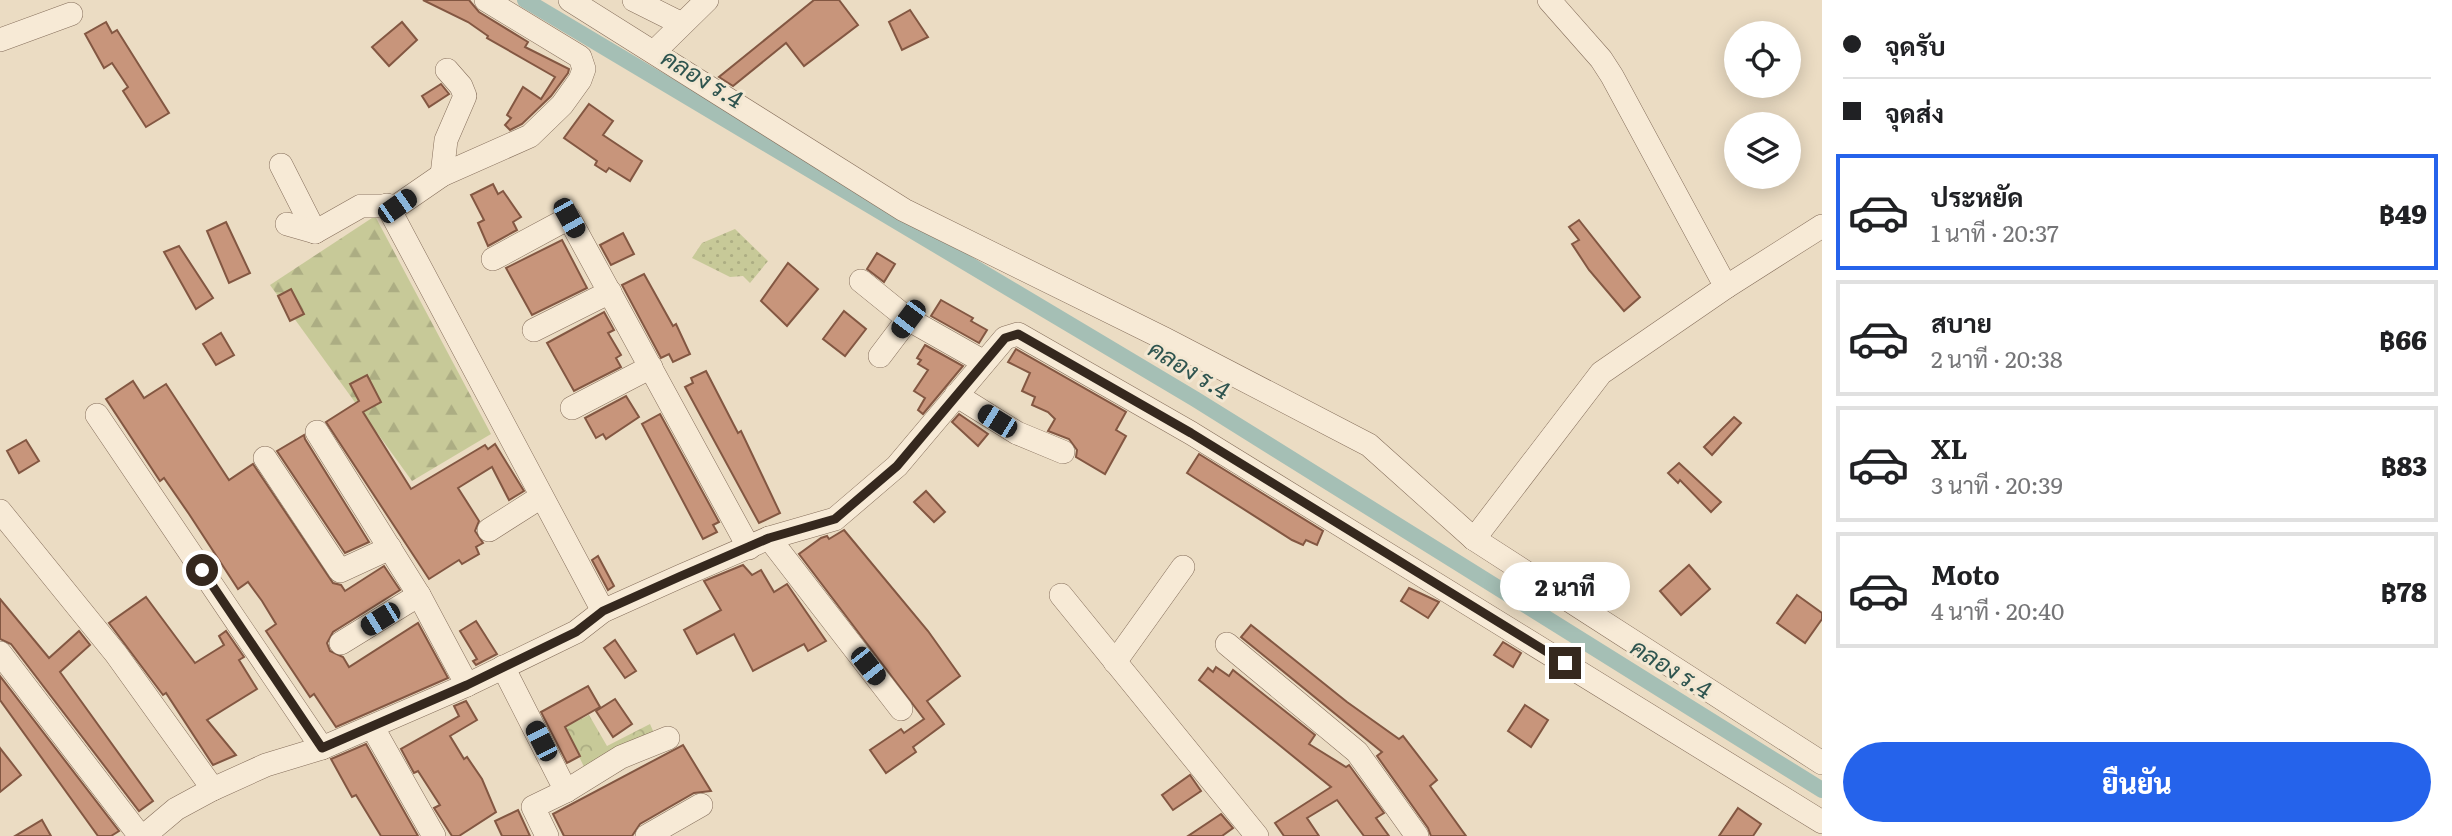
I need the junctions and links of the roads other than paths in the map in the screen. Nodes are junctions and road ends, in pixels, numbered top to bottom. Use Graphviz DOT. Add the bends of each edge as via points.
graph roads {
  1 [pos="486,0"];
  2 [pos="570,0"];
  3 [pos="634,0"];
  4 [pos="707,0"];
  5 [pos="1549,0"];
  6 [pos="71,13"];
  7 [pos="680,23"];
  8 [pos="0,40"];
  9 [pos="654,52"];
  10 [pos="447,70"];
  11 [pos="281,165"];
  12 [pos="442,175"];
  13 [pos="387,205"];
  14 [pos="287,224"];
  15 [pos="1822,226"];
  16 [pos="315,232"];
  17 [pos="493,258"];
  18 [pos="861,281"];
  19 [pos="1726,287"];
  20 [pos="610,292"];
  21 [pos="908,319"];
  22 [pos="534,330"];
  23 [pos="880,356"];
  24 [pos="984,362"];
  25 [pos="651,367"];
  26 [pos="956,395"];
  27 [pos="572,408"];
  28 [pos="97,415"];
  29 [pos="317,432"];
  30 [pos="1063,452"];
  31 [pos="265,458"];
  32 [pos="541,497"];
  33 [pos="0,511"];
  34 [pos="489,530"];
  35 [pos="1474,540"];
  36 [pos="759,543"];
  37 [pos="390,548"];
  38 [pos="1183,567"];
  39 [pos="419,595"];
  40 [pos="1061,595"];
  41 [pos="603,611"];
  42 [pos="341,643"];
  43 [pos="1227,644"];
  44 [pos="0,653"];
  45 [pos="1115,662"];
  46 [pos="503,667"];
  47 [pos="467,685"];
  48 [pos="901,709"];
  49 [pos="373,727"];
  50 [pos="668,737"];
  51 [pos="322,748"];
  52 [pos="1822,763"];
  53 [pos="213,789"];
  54 [pos="566,791"];
  55 [pos="701,806"];
  56 [pos="1822,822"];
  57 [pos="142,836"];
  58 [pos="434,836"];
  59 [pos="547,836"];
  60 [pos="647,836"];
  61 [pos="1257,836"];
  62 [pos="1417,836"];
  1 -- 12 [label="street" via="577,54 584,69 541,128"];
  2 -- 9 [label="street"];
  3 -- 7 [label="street"];
  4 -- 7 [label="street"];
  5 -- 19 [label="street" via="1606,67"];
  6 -- 8 [label="street"];
  7 -- 9 [label="street"];
  9 -- 35 [label="street" via="904,210 1369,445"];
  10 -- 12 [label="street" via="465,96 446,140"];
  11 -- 16 [label="street"];
  12 -- 13 [label="street" via="397,206 390,209"];
  13 -- 16 [label="street" via="361,206"];
  13 -- 32 [label="street"];
  14 -- 16 [label="street"];
  15 -- 19 [label="street"];
  17 -- 20 [label="street" via="569,218"];
  18 -- 21 [label="street"];
  19 -- 35 [label="street" via="1601,373"];
  20 -- 22 [label="street"];
  20 -- 25 [label="street"];
  21 -- 23 [label="street"];
  21 -- 24 [label="street"];
  24 -- 26 [label="street"];
  24 -- 56 [label="street" via="1005,338 1018,334 1191,433"];
  25 -- 27 [label="street"];
  25 -- 36 [label="street"];
  26 -- 30 [label="street" via="1017,433"];
  26 -- 36 [label="street" via="897,466 835,519"];
  28 -- 51 [label="street"];
  29 -- 37 [label="street"];
  31 -- 37 [label="street" via="340,571"];
  32 -- 34 [label="street"];
  32 -- 41 [label="street"];
  33 -- 53 [label="street" via="116,654"];
  35 -- 52 [label="street"];
  36 -- 41 [label="street"];
  36 -- 48 [label="street"];
  37 -- 39 [label="street"];
  38 -- 45 [label="street"];
  39 -- 42 [label="street"];
  39 -- 47 [label="street"];
  40 -- 45 [label="street"];
  41 -- 46 [label="street" via="576,632"];
  43 -- 62 [label="street" via="1357,752"];
  44 -- 57 [label="street"];
  45 -- 61 [label="street"];
  46 -- 47 [label="street"];
  46 -- 54 [label="street"];
  47 -- 49 [label="street"];
  49 -- 51 [label="street"];
  49 -- 58 [label="street"];
  50 -- 54 [label="street" via="621,757"];
  51 -- 53 [label="street"];
  53 -- 57 [label="street" via="176,809"];
  54 -- 59 [label="street" via="533,807"];
  55 -- 60 [label="street"];
}
